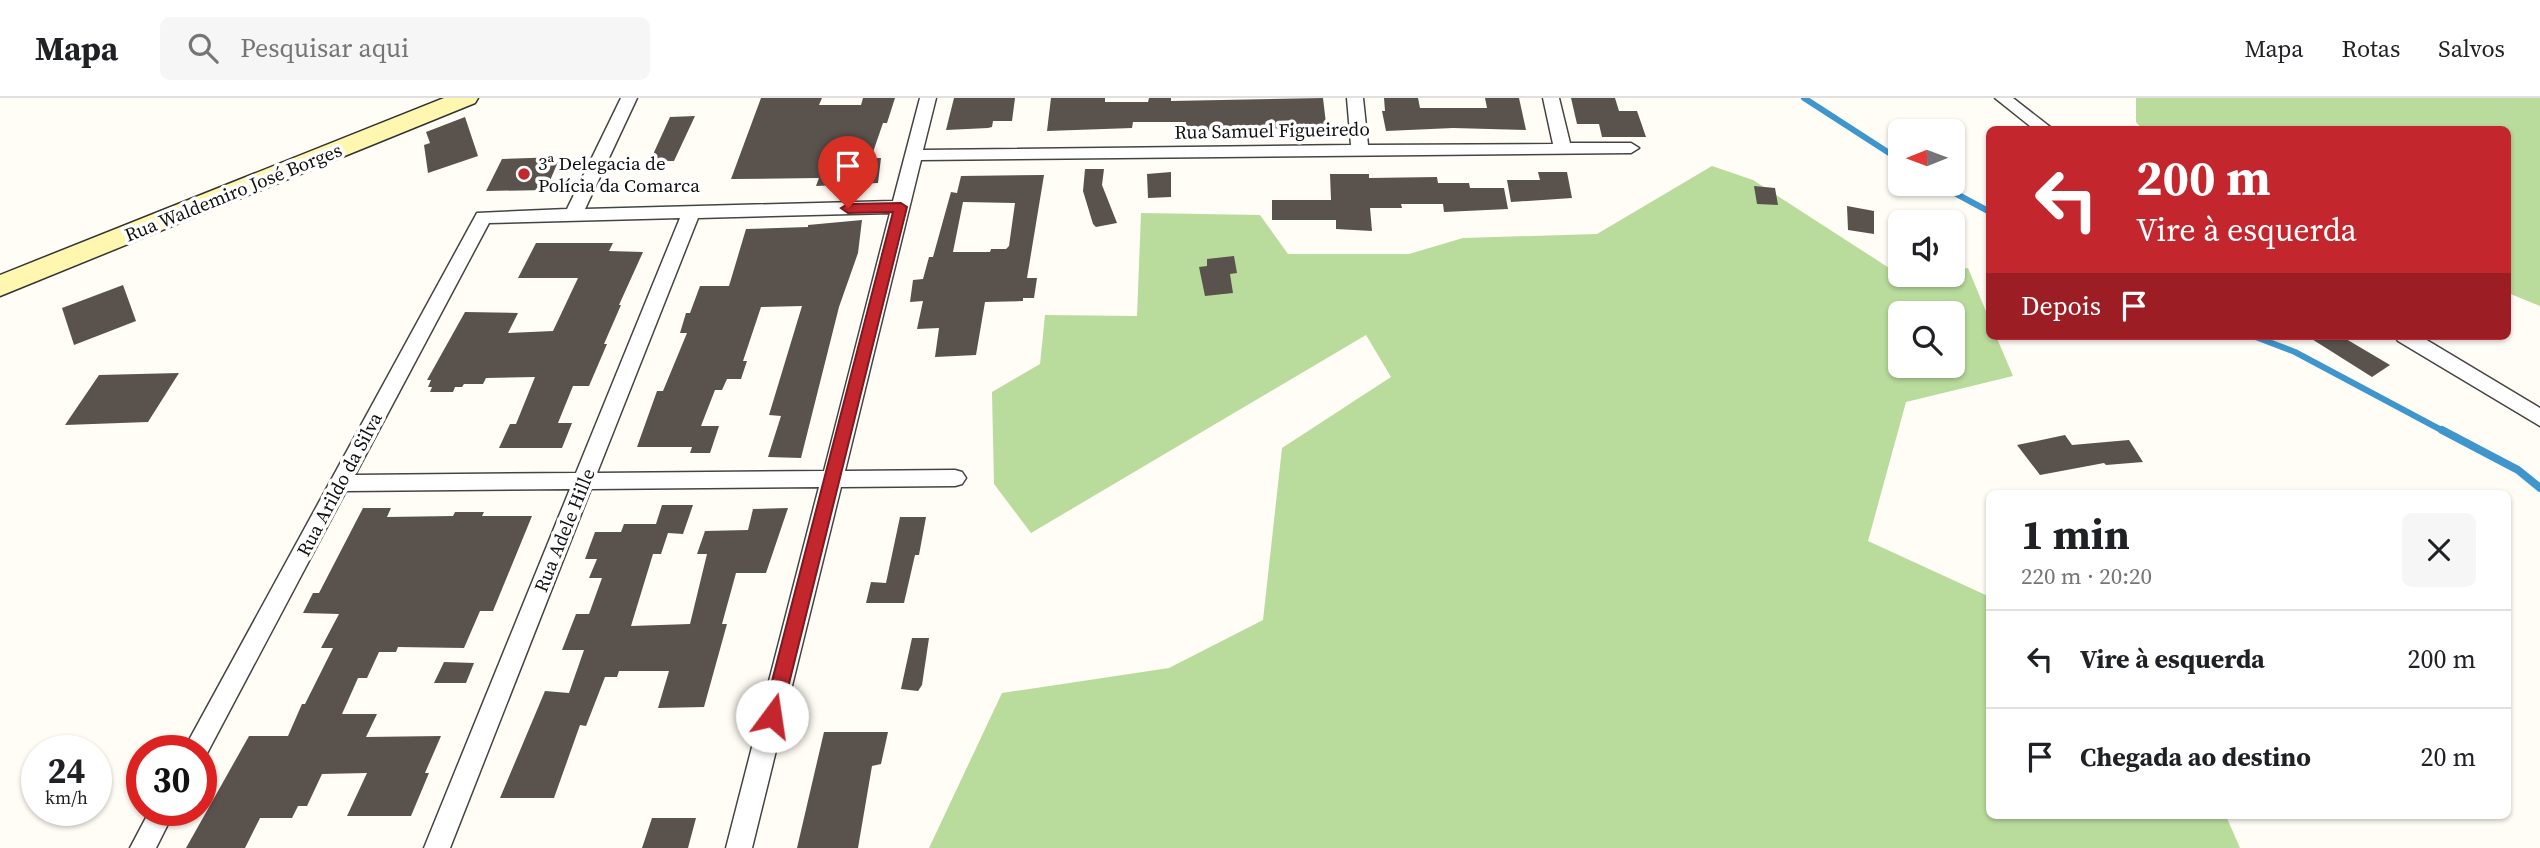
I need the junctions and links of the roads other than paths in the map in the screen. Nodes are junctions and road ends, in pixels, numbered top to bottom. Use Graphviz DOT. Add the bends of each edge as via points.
graph roads {
  1 [pos="466,98"];
  2 [pos="629,98"];
  3 [pos="928,98"];
  4 [pos="1355,98"];
  5 [pos="1551,98"];
  6 [pos="2003,98"];
  7 [pos="2041,126"];
  8 [pos="1630,148"];
  9 [pos="1563,149"];
  10 [pos="1360,150"];
  11 [pos="914,155"];
  12 [pos="901,207"];
  13 [pos="691,212"];
  14 [pos="573,215"];
  15 [pos="0,286"];
  16 [pos="2412,340"];
  17 [pos="2540,418"];
  18 [pos="955,478"];
  19 [pos="832,479"];
  20 [pos="584,481"];
  21 [pos="340,483"];
  22 [pos="204,735"];
  23 [pos="155,826"];
  24 [pos="143,848"];
  25 [pos="437,848"];
  26 [pos="739,848"];
  1 -- 15 [label="main road, Rua Waldemiro José Borges"];
  2 -- 14 [label="street"];
  3 -- 11 [label="street"];
  4 -- 10 [label="street"];
  5 -- 9 [label="street"];
  6 -- 7 [label="street"];
  8 -- 9 [label="street, Rua Samuel Figueiredo"];
  9 -- 10 [label="street, Rua Samuel Figueiredo"];
  10 -- 11 [label="street, Rua Samuel Figueiredo"];
  11 -- 12 [label="street"];
  12 -- 13 [label="street"];
  12 -- 19 [label="street"];
  13 -- 14 [label="street"];
  13 -- 20 [label="street, Rua Adele Hille"];
  14 -- 21 [label="street, Rua Arildo da Silva" via="483,217"];
  16 -- 17 [label="street"];
  18 -- 19 [label="street"];
  19 -- 20 [label="street"];
  19 -- 26 [label="street"];
  20 -- 21 [label="street"];
  20 -- 25 [label="street, Rua Adele Hille"];
  21 -- 22 [label="street, Rua Arildo da Silva"];
  23 -- 24 [label="street"];
}
